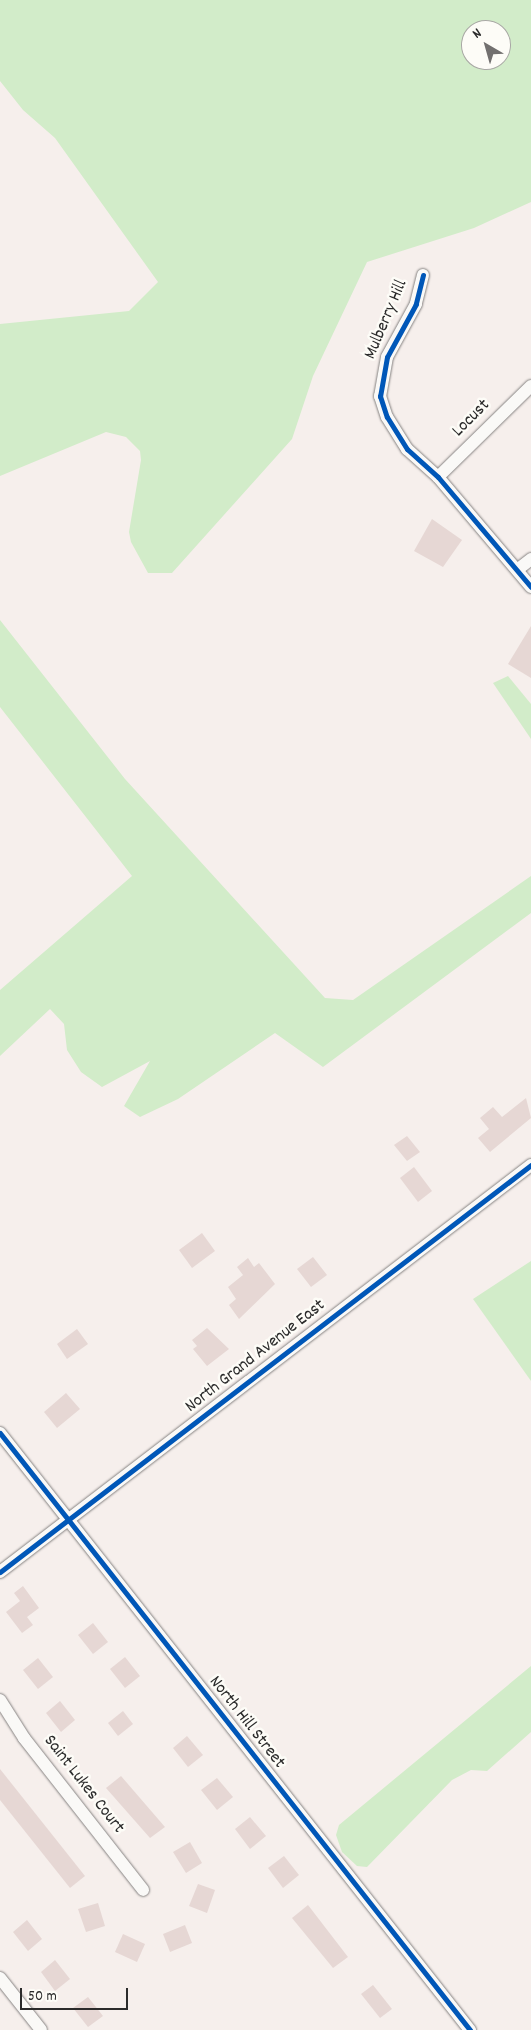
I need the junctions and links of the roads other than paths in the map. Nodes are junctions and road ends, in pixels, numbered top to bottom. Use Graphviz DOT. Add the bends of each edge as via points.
graph roads {
  1 [pos="423,275"];
  2 [pos="531,386"];
  3 [pos="438,477"];
  4 [pos="531,559"];
  5 [pos="517,570"];
  6 [pos="531,587"];
  7 [pos="531,1165"];
  8 [pos="0,1433"];
  9 [pos="70,1520"];
  10 [pos="0,1572"];
  11 [pos="0,1700"];
  12 [pos="143,1890"];
  13 [pos="0,1978"];
  14 [pos="41,2030"];
  15 [pos="470,2030"];
  1 -- 3 [label="street, Mulberry Hill" via="416,304 387,357 380,396 387,417 407,448"];
  2 -- 3 [label="street, Locust"];
  3 -- 5 [label="street, Mulberry Hill"];
  4 -- 5 [label="street"];
  5 -- 6 [label="street, Mulberry Hill"];
  7 -- 9 [label="street, North Grand Avenue East"];
  8 -- 9 [label="street, North Hill Street"];
  9 -- 10 [label="street, North Grand Avenue East"];
  9 -- 15 [label="street, North Hill Street"];
  11 -- 12 [label="street, Saint Lukes Court" via="24,1738"];
  13 -- 14 [label="street"];
}
